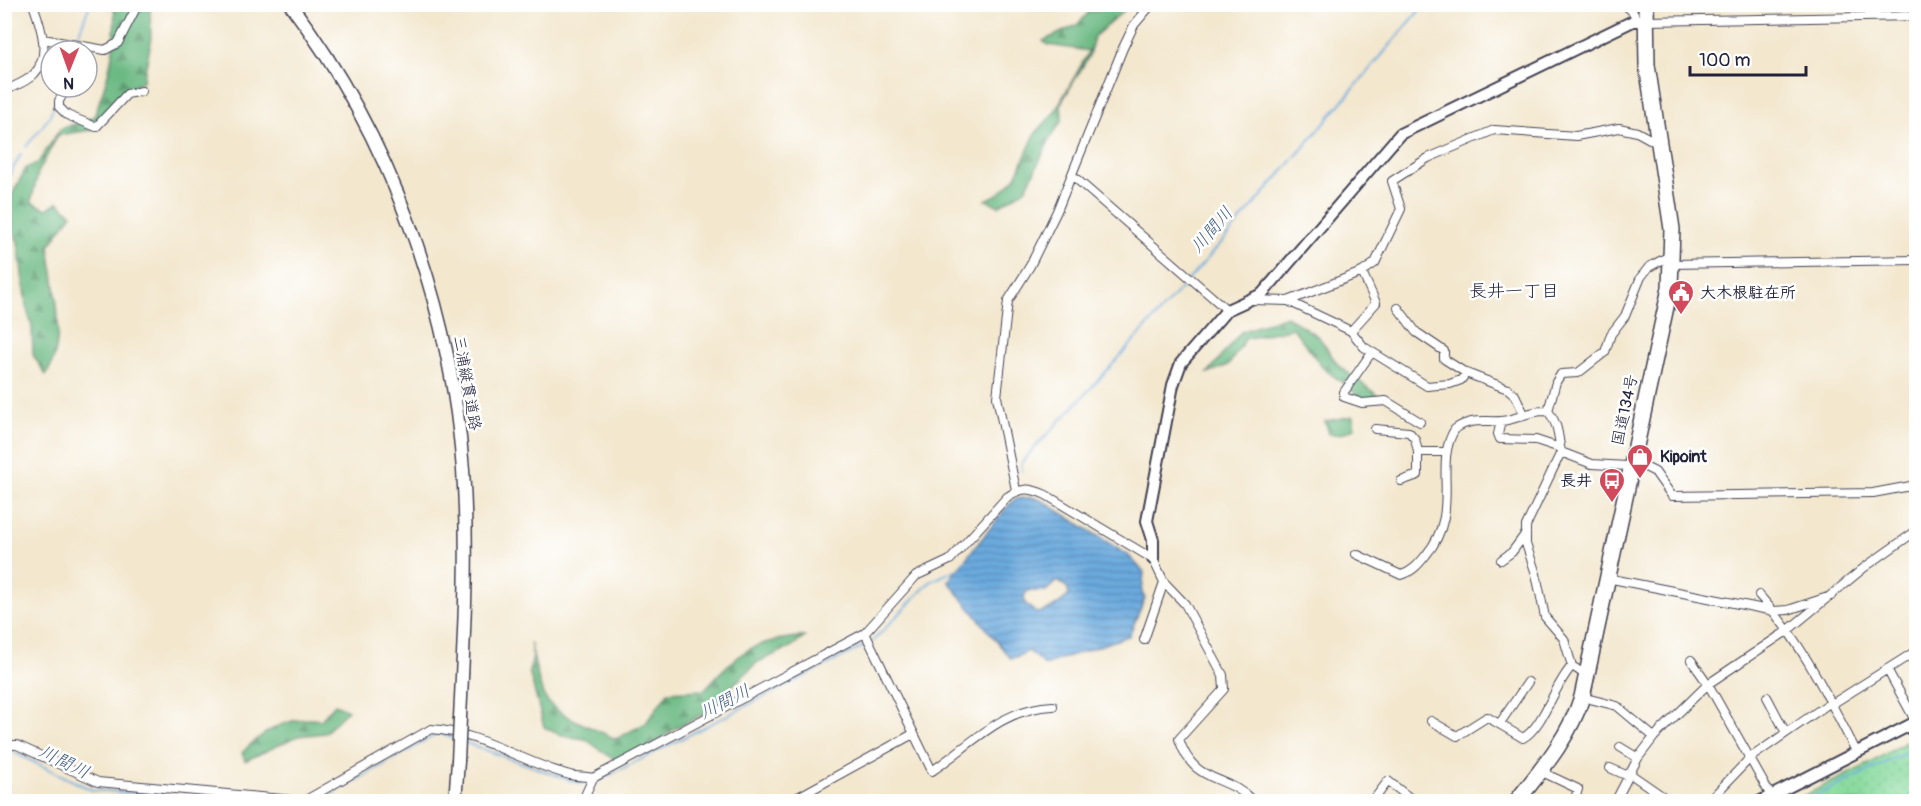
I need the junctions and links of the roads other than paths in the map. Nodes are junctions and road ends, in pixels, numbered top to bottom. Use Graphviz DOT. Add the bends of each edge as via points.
graph roads {
  1 [pos="33,4"];
  2 [pos="138,4"];
  3 [pos="290,4"];
  4 [pos="1152,4"];
  5 [pos="1624,4"];
  6 [pos="1646,4"];
  7 [pos="1917,16"];
  8 [pos="1641,21"];
  9 [pos="43,39"];
  10 [pos="99,49"];
  11 [pos="39,66"];
  12 [pos="4,91"];
  13 [pos="142,91"];
  14 [pos="60,99"];
  15 [pos="1660,144"];
  16 [pos="1072,177"];
  17 [pos="1672,259"];
  18 [pos="1917,260"];
  19 [pos="1362,272"];
  20 [pos="1252,300"];
  21 [pos="1288,301"];
  22 [pos="1398,308"];
  23 [pos="1227,310"];
  24 [pos="1351,331"];
  25 [pos="1372,352"];
  26 [pos="1466,373"];
  27 [pos="1548,411"];
  28 [pos="1524,414"];
  29 [pos="1501,421"];
  30 [pos="1420,422"];
  31 [pos="1375,429"];
  32 [pos="1560,450"];
  33 [pos="1418,452"];
  34 [pos="1446,452"];
  35 [pos="1631,467"];
  36 [pos="1401,481"];
  37 [pos="1917,485"];
  38 [pos="1016,490"];
  39 [pos="1917,531"];
  40 [pos="1526,533"];
  41 [pos="1356,554"];
  42 [pos="1153,559"];
  43 [pos="1500,560"];
  44 [pos="1607,578"];
  45 [pos="1164,582"];
  46 [pos="1759,595"];
  47 [pos="1833,596"];
  48 [pos="1774,610"];
  49 [pos="1787,631"];
  50 [pos="865,633"];
  51 [pos="1144,640"];
  52 [pos="1917,651"];
  53 [pos="1691,660"];
  54 [pos="1572,666"];
  55 [pos="1887,669"];
  56 [pos="1586,675"];
  57 [pos="1528,681"];
  58 [pos="1708,684"];
  59 [pos="1582,697"];
  60 [pos="1767,697"];
  61 [pos="1832,703"];
  62 [pos="1053,706"];
  63 [pos="1431,721"];
  64 [pos="1917,722"];
  65 [pos="1500,723"];
  66 [pos="1786,733"];
  67 [pos="913,734"];
  68 [pos="1654,737"];
  69 [pos="4,745"];
  70 [pos="1620,747"];
  71 [pos="1857,753"];
  72 [pos="1638,758"];
  73 [pos="1750,758"];
  74 [pos="1610,768"];
  75 [pos="1540,771"];
  76 [pos="1628,775"];
  77 [pos="593,778"];
  78 [pos="1771,796"];
  79 [pos="262,799"];
  80 [pos="455,801"];
  81 [pos="582,801"];
  82 [pos="789,801"];
  83 [pos="1254,801"];
  84 [pos="1372,801"];
  85 [pos="1415,801"];
  86 [pos="1516,801"];
  87 [pos="1574,801"];
  88 [pos="1615,801"];
  89 [pos="1671,801"];
  90 [pos="1708,801"];
  91 [pos="1759,801"];
  1 -- 9 [label="street"];
  2 -- 10 [label="street" via="116,45"];
  3 -- 80 [label="main road, 三浦縦貫道路, bridge" via="325,55 374,143 410,227 439,320 458,420 464,496 466,594"];
  4 -- 16 [label="street" via="1134,25 1123,48"];
  5 -- 8 [label="street"];
  6 -- 8 [label="highway, 国道134号"];
  7 -- 8 [label="street"];
  8 -- 15 [label="highway, 国道134号"];
  8 -- 20 [label="street" via="1401,134 1262,294"];
  11 -- 12 [label="street" via="33,75"];
  13 -- 14 [label="street" via="127,94 96,127 67,115 59,107"];
  15 -- 17 [label="highway, 国道134号"];
  15 -- 19 [label="street" via="1619,128 1576,136 1494,130 1483,134 1428,158 1392,181 1401,209 1375,263"];
  16 -- 23 [label="street"];
  16 -- 38 [label="street" via="1030,266 1008,301 997,398"];
  17 -- 18 [label="street"];
  17 -- 27 [label="street" via="1649,267 1605,352 1578,373 1562,374"];
  17 -- 35 [label="highway, 国道134号" via="1663,322"];
  19 -- 21 [label="street"];
  19 -- 24 [label="street" via="1376,303"];
  20 -- 21 [label="street"];
  20 -- 23 [label="street"];
  21 -- 24 [label="street"];
  22 -- 26 [label="street" via="1416,332 1444,351 1444,359"];
  23 -- 42 [label="street" via="1181,363 1173,385 1147,521"];
  24 -- 25 [label="street"];
  25 -- 26 [label="street" via="1427,386 1461,380"];
  25 -- 30 [label="street" via="1344,397 1362,403 1386,401"];
  26 -- 28 [label="street" via="1508,389"];
  27 -- 28 [label="street"];
  27 -- 32 [label="street" via="1558,428"];
  28 -- 29 [label="street"];
  29 -- 32 [label="street" via="1500,439 1536,440"];
  29 -- 34 [label="street" via="1462,424 1449,438"];
  31 -- 33 [label="street" via="1409,432"];
  32 -- 35 [label="street" via="1592,464"];
  32 -- 40 [label="street"];
  33 -- 34 [label="street"];
  33 -- 36 [label="street" via="1418,475"];
  34 -- 41 [label="street" via="1444,518 1439,537 1419,564 1401,575"];
  35 -- 37 [label="street" via="1655,472 1672,496 1873,493"];
  35 -- 44 [label="highway, 国道134号"];
  38 -- 42 [label="street" via="1031,489 1046,495"];
  38 -- 50 [label="street" via="950,560 916,576"];
  39 -- 47 [label="street" via="1865,567"];
  40 -- 43 [label="street" via="1512,552"];
  40 -- 54 [label="street" via="1545,617 1564,639"];
  42 -- 45 [label="street"];
  44 -- 48 [label="street"];
  44 -- 56 [label="highway, 国道134号"];
  45 -- 51 [label="street"];
  45 -- 83 [label="street" via="1185,604 1223,675 1224,689 1179,739 1184,754 1197,769 1232,784"];
  46 -- 48 [label="street"];
  47 -- 48 [label="street" via="1788,610"];
  47 -- 49 [label="street"];
  48 -- 49 [label="street"];
  49 -- 58 [label="street"];
  49 -- 61 [label="street"];
  50 -- 67 [label="street"];
  50 -- 77 [label="street"];
  52 -- 55 [label="street"];
  53 -- 58 [label="street"];
  54 -- 56 [label="street"];
  54 -- 65 [label="street" via="1523,738"];
  55 -- 61 [label="street"];
  55 -- 64 [label="street"];
  56 -- 59 [label="highway, 国道134号"];
  57 -- 65 [label="street"];
  58 -- 68 [label="street"];
  58 -- 73 [label="street"];
  59 -- 68 [label="street" via="1617,706"];
  59 -- 75 [label="highway, 国道134号" via="1570,727"];
  60 -- 66 [label="street"];
  61 -- 66 [label="street"];
  61 -- 71 [label="street"];
  62 -- 67 [label="street" via="1034,706 1003,718 932,771"];
  63 -- 65 [label="street" via="1457,736 1487,717"];
  64 -- 71 [label="street"];
  66 -- 73 [label="street"];
  67 -- 82 [label="street"];
  68 -- 72 [label="street"];
  69 -- 79 [label="street" via="17,745 98,783"];
  70 -- 72 [label="street"];
  71 -- 78 [label="street"];
  72 -- 76 [label="street"];
  73 -- 78 [label="street"];
  73 -- 90 [label="street"];
  74 -- 76 [label="street"];
  75 -- 86 [label="highway, 国道134号"];
  75 -- 87 [label="street" via="1578,789"];
  76 -- 88 [label="street"];
  76 -- 89 [label="street"];
  77 -- 79 [label="street" via="571,775 444,730 431,729 304,801"];
  77 -- 81 [label="street"];
  78 -- 91 [label="street"];
  84 -- 85 [label="street" via="1388,781"];
}
